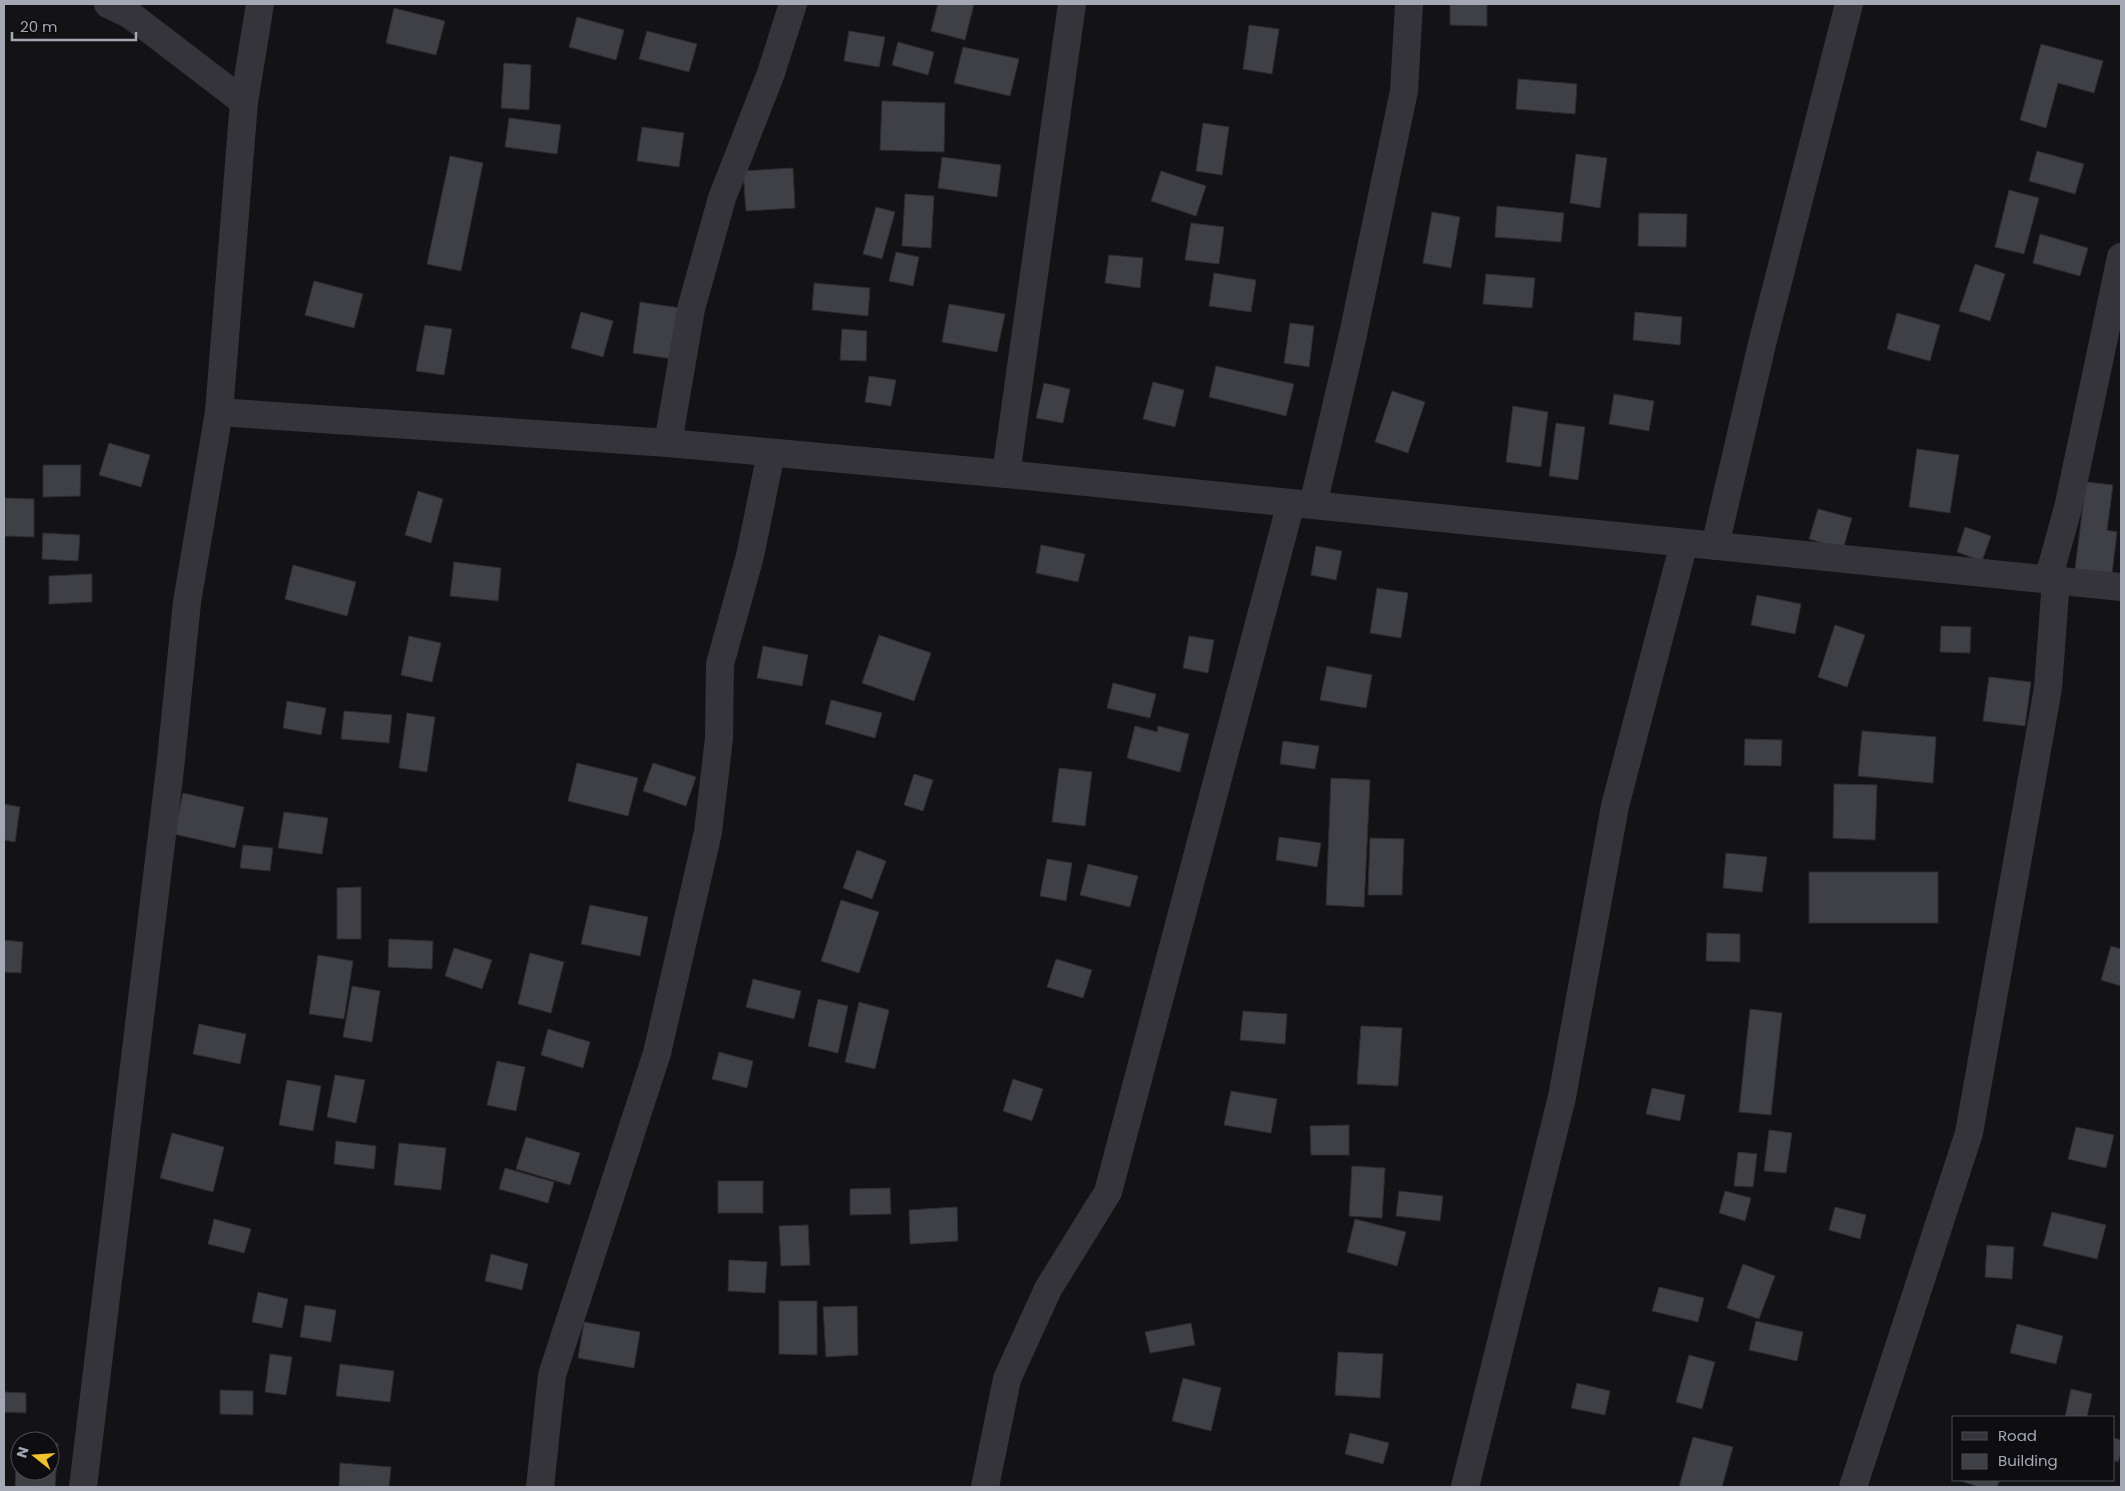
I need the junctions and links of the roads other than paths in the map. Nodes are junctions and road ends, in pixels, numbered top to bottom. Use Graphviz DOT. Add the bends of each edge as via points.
graph roads {
  1 [pos="260,4"];
  2 [pos="793,4"];
  3 [pos="1072,4"];
  4 [pos="1409,4"];
  5 [pos="1849,4"];
  6 [pos="129,7"];
  7 [pos="244,102"];
  8 [pos="2121,257"];
  9 [pos="219,412"];
  10 [pos="668,443"];
  11 [pos="771,453"];
  12 [pos="1006,474"];
  13 [pos="1302,504"];
  14 [pos="1684,543"];
  15 [pos="1715,546"];
  16 [pos="2052,580"];
  17 [pos="2121,587"];
  18 [pos="83,1487"];
  19 [pos="540,1487"];
  20 [pos="985,1487"];
  21 [pos="1464,1487"];
  22 [pos="1853,1487"];
  1 -- 7 [label="street"];
  2 -- 10 [label="street" via="772,73 722,198 691,310"];
  3 -- 12 [label="street"];
  4 -- 13 [label="street" via="1404,91 1352,339"];
  5 -- 15 [label="street" via="1762,344"];
  6 -- 7 [label="street"];
  7 -- 9 [label="street"];
  8 -- 16 [label="street"];
  9 -- 10 [label="street"];
  9 -- 18 [label="street" via="187,602 170,769"];
  10 -- 11 [label="street"];
  11 -- 12 [label="street"];
  11 -- 19 [label="street" via="750,556 720,664 719,738 708,832 657,1053 552,1375"];
  12 -- 13 [label="street"];
  13 -- 14 [label="street"];
  13 -- 20 [label="street" via="1108,1192 1048,1289 1007,1379"];
  14 -- 15 [label="street"];
  14 -- 21 [label="street" via="1615,806 1562,1097"];
  15 -- 16 [label="street"];
  16 -- 17 [label="street"];
  16 -- 22 [label="street" via="2048,688 1969,1134"];
}
